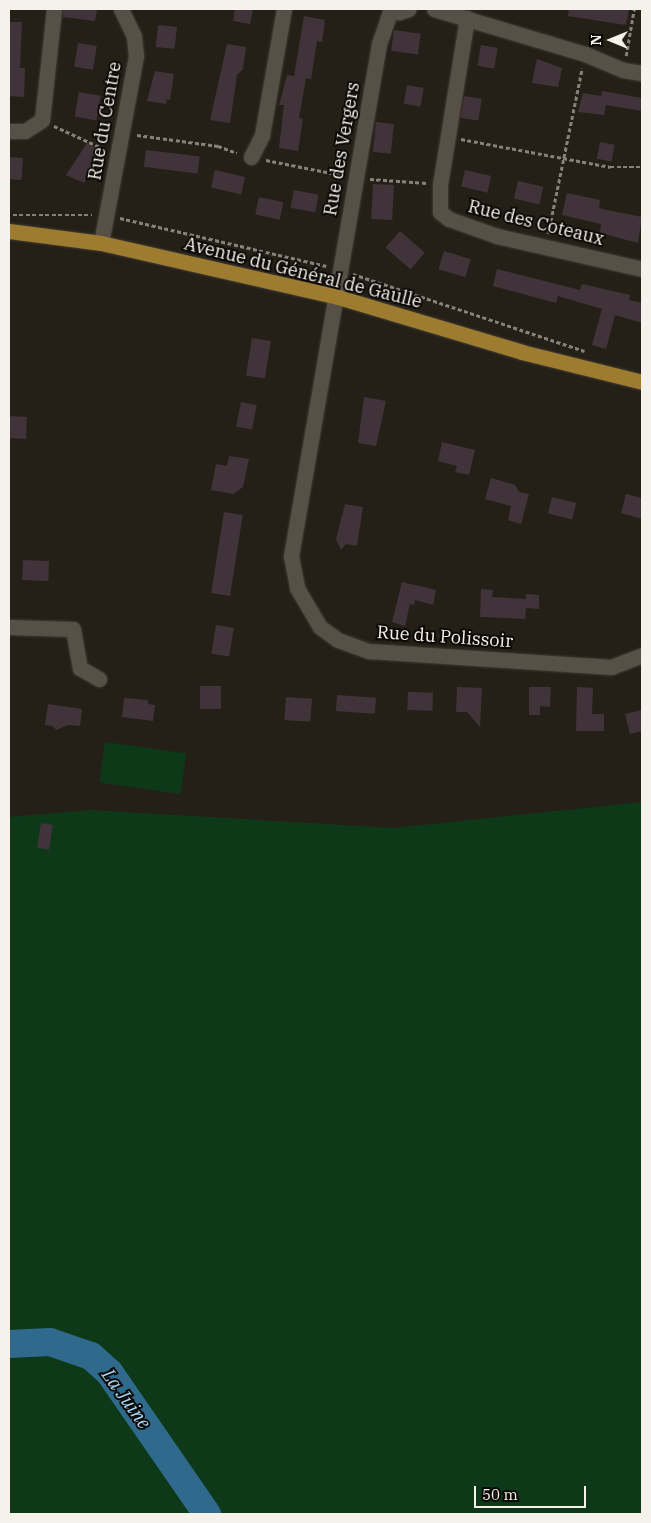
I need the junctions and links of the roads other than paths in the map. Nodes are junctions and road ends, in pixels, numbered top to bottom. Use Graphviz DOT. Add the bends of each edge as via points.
graph roads {
  1 [pos="54,9"];
  2 [pos="121,9"];
  3 [pos="284,9"];
  4 [pos="391,9"];
  5 [pos="409,9"];
  6 [pos="434,9"];
  7 [pos="467,18"];
  8 [pos="642,73"];
  9 [pos="9,131"];
  10 [pos="251,157"];
  11 [pos="9,231"];
  12 [pos="101,243"];
  13 [pos="642,269"];
  14 [pos="338,297"];
  15 [pos="642,382"];
  16 [pos="9,627"];
  17 [pos="642,655"];
  18 [pos="99,679"];
  1 -- 9 [label="street" via="42,120 25,132"];
  2 -- 12 [label="street, Rue du Centre" via="134,36 136,56"];
  3 -- 10 [label="street" via="262,135"];
  4 -- 5 [label="street" via="399,12"];
  4 -- 14 [label="street, Rue des Vergers" via="380,44 355,178"];
  6 -- 7 [label="street"];
  7 -- 8 [label="street" via="585,54 623,70"];
  7 -- 13 [label="street, Rue des Coteaux" via="440,184 440,212 449,219 497,236"];
  11 -- 12 [label="main road, Avenue du Général de Gaulle"];
  12 -- 14 [label="main road, Avenue du Général de Gaulle"];
  14 -- 15 [label="main road, Avenue du Général de Gaulle" via="522,352"];
  14 -- 17 [label="street, Rue du Polissoir" via="291,556 297,588 320,626 338,640 370,651 611,667"];
  16 -- 18 [label="street" via="73,629 80,668"];
}
